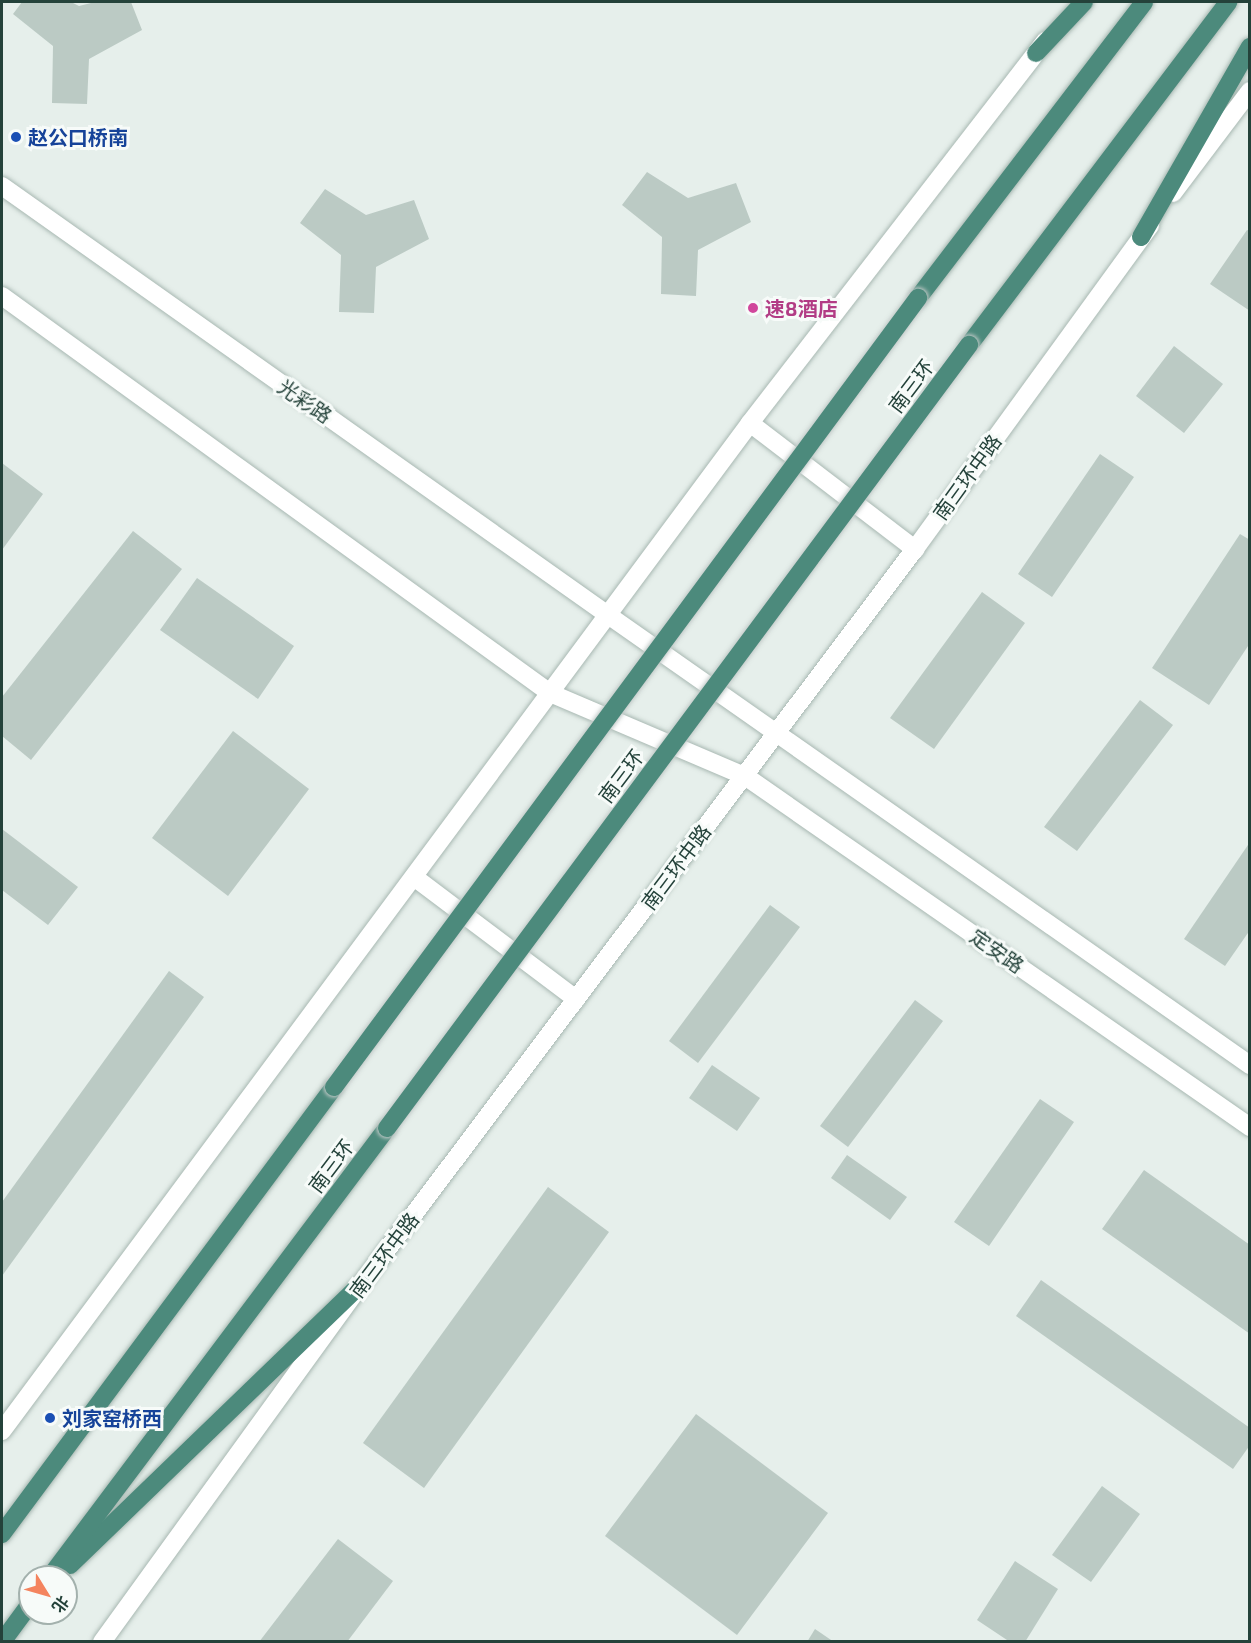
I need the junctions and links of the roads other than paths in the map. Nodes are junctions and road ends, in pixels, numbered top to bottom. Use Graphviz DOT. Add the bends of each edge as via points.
graph roads {
  1 [pos="1074,2"];
  2 [pos="1084,2"];
  3 [pos="1144,2"];
  4 [pos="1228,2"];
  5 [pos="1250,46"];
  6 [pos="1036,53"];
  7 [pos="1250,91"];
  8 [pos="2,186"];
  9 [pos="1141,237"];
  10 [pos="2,296"];
  11 [pos="750,423"];
  12 [pos="915,549"];
  13 [pos="608,615"];
  14 [pos="550,693"];
  15 [pos="777,734"];
  16 [pos="745,776"];
  17 [pos="414,877"];
  18 [pos="576,999"];
  19 [pos="1250,1065"];
  20 [pos="1250,1127"];
  21 [pos="362,1283"];
  22 [pos="2,1431"];
  23 [pos="2,1534"];
  24 [pos="59,1565"];
  25 [pos="70,1565"];
  26 [pos="18,1620"];
  27 [pos="2,1641"];
  28 [pos="102,1641"];
  1 -- 6 [label="street"];
  2 -- 6 [label="highway"];
  3 -- 23 [label="highway, bridge" via="918,298"];
  4 -- 24 [label="highway, 南三环, bridge"];
  5 -- 9 [label="highway"];
  6 -- 11 [label="street"];
  7 -- 9 [label="street, 南三环中路"];
  8 -- 13 [label="street, 光彩路"];
  9 -- 12 [label="street, 南三环中路"];
  10 -- 14 [label="street"];
  11 -- 12 [label="street"];
  11 -- 13 [label="street"];
  12 -- 15 [label="street, 南三环中路"];
  13 -- 14 [label="street"];
  13 -- 15 [label="street, 光彩路"];
  14 -- 16 [label="street, 定安路"];
  14 -- 17 [label="street"];
  15 -- 16 [label="street, 南三环中路"];
  15 -- 19 [label="street"];
  16 -- 18 [label="street, 南三环中路"];
  16 -- 20 [label="street, 定安路"];
  17 -- 18 [label="street"];
  17 -- 22 [label="street"];
  18 -- 21 [label="street, 南三环中路"];
  21 -- 25 [label="highway"];
  21 -- 28 [label="street, 南三环中路"];
  26 -- 27 [label="highway"];
}
